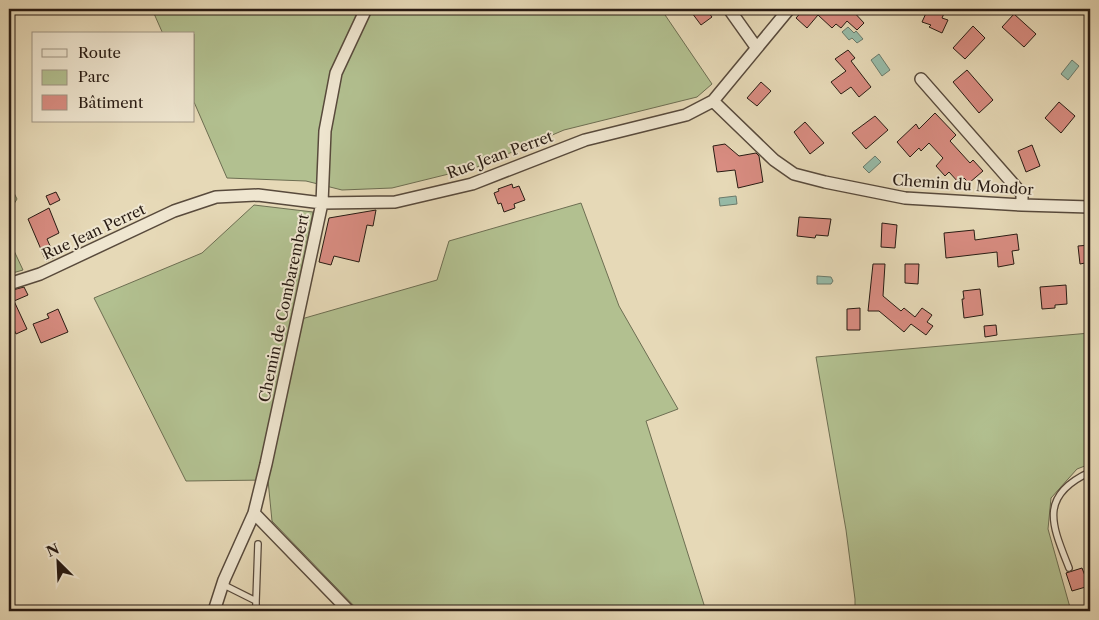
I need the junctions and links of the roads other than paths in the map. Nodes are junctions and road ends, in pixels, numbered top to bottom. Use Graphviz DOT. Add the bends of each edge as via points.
graph roads {
  1 [pos="366,9"];
  2 [pos="729,9"];
  3 [pos="789,9"];
  4 [pos="756,47"];
  5 [pos="921,79"];
  6 [pos="713,101"];
  7 [pos="322,203"];
  8 [pos="1022,205"];
  9 [pos="1090,207"];
  10 [pos="9,284"];
  11 [pos="1090,472"];
  12 [pos="254,513"];
  13 [pos="258,544"];
  14 [pos="1069,568"];
  15 [pos="222,584"];
  16 [pos="256,601"];
  17 [pos="214,611"];
  18 [pos="256,611"];
  19 [pos="348,611"];
  1 -- 7 [label="street, Chemin de Combarembert" via="336,73 325,131"];
  2 -- 4 [label="street"];
  3 -- 4 [label="street, Rue Jean Perret"];
  4 -- 6 [label="street, Rue Jean Perret"];
  5 -- 8 [label="street" via="1022,194"];
  6 -- 7 [label="street, Rue Jean Perret" via="686,115 585,140 472,184 395,202"];
  6 -- 8 [label="street, Chemin du Mondor" via="774,160 794,174 905,198"];
  7 -- 10 [label="street, Rue Jean Perret" via="258,196 216,198 174,211 40,274"];
  7 -- 12 [label="street, Chemin de Combarembert"];
  8 -- 9 [label="street, Chemin du Mondor"];
  11 -- 14 [label="lane" via="1067,486 1056,501 1052,517"];
  12 -- 15 [label="street, Chemin de Combarembert"];
  12 -- 19 [label="street"];
  13 -- 16 [label="lane"];
  15 -- 16 [label="lane"];
  15 -- 17 [label="street, Chemin de Combarembert"];
  16 -- 18 [label="lane"];
}
